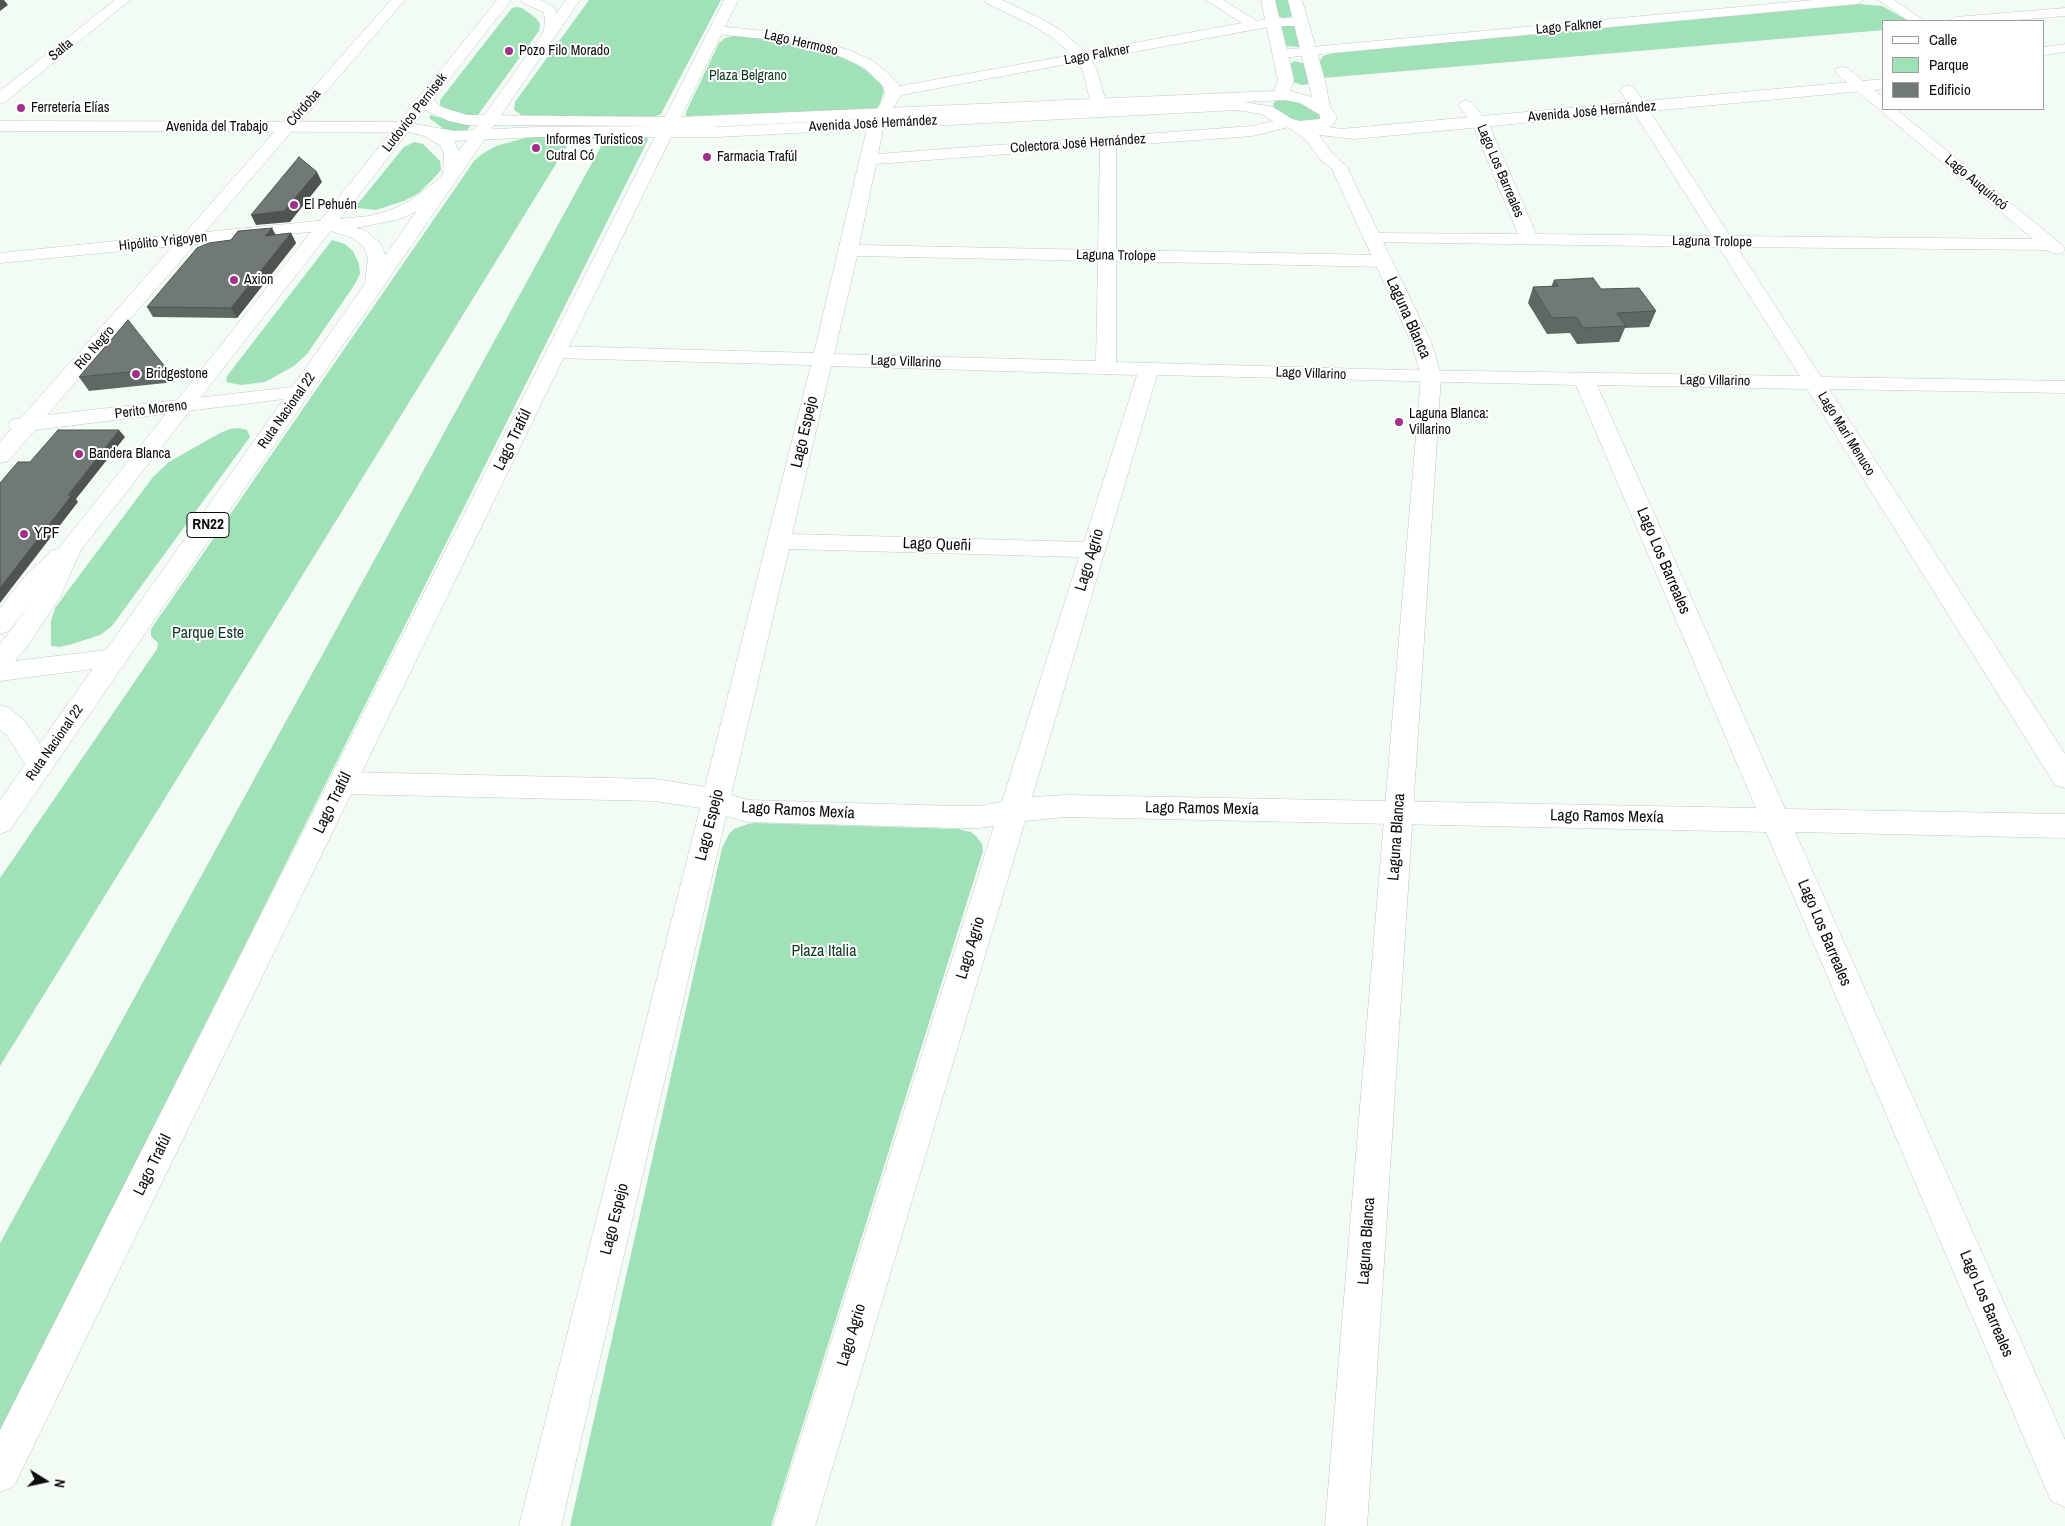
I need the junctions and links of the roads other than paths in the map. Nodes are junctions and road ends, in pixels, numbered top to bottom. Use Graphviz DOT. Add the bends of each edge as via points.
graph roads {
  1 [pos="123,0"];
  2 [pos="398,0"];
  3 [pos="504,0"];
  4 [pos="528,0"];
  5 [pos="573,0"];
  6 [pos="731,0"];
  7 [pos="991,0"];
  8 [pos="1213,0"];
  9 [pos="1268,0"];
  10 [pos="1295,0"];
  11 [pos="1857,0"];
  12 [pos="1885,0"];
  13 [pos="1639,6"];
  14 [pos="2065,12"];
  15 [pos="1648,20"];
  16 [pos="1916,20"];
  17 [pos="1968,20"];
  18 [pos="1273,22"];
  19 [pos="1301,22"];
  20 [pos="1256,26"];
  21 [pos="716,30"];
  22 [pos="551,32"];
  23 [pos="2065,48"];
  24 [pos="1309,51"];
  25 [pos="2045,52"];
  26 [pos="1280,54"];
  27 [pos="1082,57"];
  28 [pos="1867,69"];
  29 [pos="1842,71"];
  30 [pos="1822,73"];
  31 [pos="1882,84"];
  32 [pos="1860,86"];
  33 [pos="893,92"];
  34 [pos="1630,95"];
  35 [pos="1277,96"];
  36 [pos="0,99"];
  37 [pos="424,101"];
  38 [pos="1485,103"];
  39 [pos="1882,104"];
  40 [pos="1466,105"];
  41 [pos="1447,107"];
  42 [pos="1101,108"];
  43 [pos="1267,110"];
  44 [pos="1888,110"];
  45 [pos="1330,117"];
  46 [pos="879,119"];
  47 [pos="1480,122"];
  48 [pos="1294,125"];
  49 [pos="0,126"];
  50 [pos="287,127"];
  51 [pos="404,127"];
  52 [pos="668,127"];
  53 [pos="483,128"];
  54 [pos="434,134"];
  55 [pos="1108,142"];
  56 [pos="868,160"];
  57 [pos="1339,168"];
  58 [pos="448,178"];
  59 [pos="326,226"];
  60 [pos="190,239"];
  61 [pos="1528,240"];
  62 [pos="1724,242"];
  63 [pos="849,250"];
  64 [pos="1377,250"];
  65 [pos="2058,251"];
  66 [pos="1107,256"];
  67 [pos="0,258"];
  68 [pos="374,284"];
  69 [pos="556,352"];
  70 [pos="823,360"];
  71 [pos="1106,368"];
  72 [pos="1149,369"];
  73 [pos="1430,376"];
  74 [pos="1584,378"];
  75 [pos="1814,383"];
  76 [pos="2056,387"];
  77 [pos="301,392"];
  78 [pos="182,406"];
  79 [pos="2065,409"];
  80 [pos="28,424"];
  81 [pos="0,428"];
  82 [pos="0,456"];
  83 [pos="779,541"];
  84 [pos="70,548"];
  85 [pos="1094,550"];
  86 [pos="0,624"];
  87 [pos="114,658"];
  88 [pos="0,660"];
  89 [pos="0,672"];
  90 [pos="0,715"];
  91 [pos="40,765"];
  92 [pos="2065,777"];
  93 [pos="343,783"];
  94 [pos="716,802"];
  95 [pos="1013,811"];
  96 [pos="1398,812"];
  97 [pos="1775,820"];
  98 [pos="0,822"];
  99 [pos="2065,826"];
  100 [pos="0,1472"];
  101 [pos="2065,1487"];
  102 [pos="540,1526"];
  103 [pos="794,1526"];
  104 [pos="1346,1526"];
  1 -- 36 [label="main road, Salta"];
  2 -- 50 [label="main road, Córdoba"];
  3 -- 37 [label="main road, Ludovico Pernisek"];
  4 -- 22 [label="main road" via="548,10 552,17"];
  5 -- 22 [label="main road, Ruta Nacional 22 / RN22"];
  6 -- 21 [label="main road, Lago Trafúl"];
  7 -- 27 [label="main road" via="1048,28"];
  8 -- 20 [label="main road"];
  9 -- 18 [label="main road"];
  10 -- 19 [label="main road, Laguna Blanca"];
  11 -- 15 [label="main road, Lago Falkner"];
  12 -- 16 [label="main road"];
  13 -- 15 [label="main road"];
  14 -- 17 [label="main road"];
  15 -- 24 [label="main road, Lago Falkner"];
  18 -- 19 [label="main road, Lago Falkner"];
  18 -- 20 [label="main road, Lago Falkner"];
  18 -- 26 [label="main road"];
  19 -- 24 [label="main road, Laguna Blanca"];
  20 -- 27 [label="main road, Lago Falkner"];
  21 -- 33 [label="main road, Lago Hermoso" via="772,34 836,50 874,68 889,82"];
  21 -- 52 [label="main road, Lago Trafúl"];
  22 -- 53 [label="main road, Ruta Nacional 22 / RN22"];
  23 -- 25 [label="main road"];
  24 -- 26 [label="main road, Lago Falkner"];
  24 -- 45 [label="main road, Laguna Blanca"];
  26 -- 35 [label="main road" via="1286,82"];
  27 -- 33 [label="main road, Lago Falkner"];
  27 -- 42 [label="main road" via="1091,73"];
  28 -- 29 [label="main road"];
  29 -- 30 [label="main road"];
  29 -- 32 [label="main road"];
  31 -- 32 [label="main road, Avenida José Hernández"];
  32 -- 34 [label="main road, Avenida José Hernández"];
  32 -- 39 [label="main road"];
  33 -- 46 [label="main road"];
  34 -- 47 [label="main road, Avenida José Hernández"];
  34 -- 62 [label="main road, Lago Marí Menuco"];
  35 -- 42 [label="main road, Avenida José Hernández"];
  35 -- 43 [label="main road" via="1264,102"];
  35 -- 45 [label="main road, Avenida José Hernández" via="1300,97"];
  37 -- 51 [label="main road, Ludovico Pernisek"];
  37 -- 53 [label="main road" via="435,110"];
  38 -- 40 [label="main road"];
  40 -- 41 [label="main road"];
  40 -- 47 [label="main road, Lago Los Barreales"];
  42 -- 43 [label="main road, Avenida José Hernández" via="1237,105"];
  42 -- 46 [label="main road, Avenida José Hernández"];
  43 -- 48 [label="main road, Avenida José Hernández"];
  44 -- 65 [label="main road, Lago Auquincó"];
  45 -- 47 [label="main road, Avenida José Hernández" via="1354,134"];
  45 -- 48 [label="main road, Avenida José Hernández" via="1321,125"];
  45 -- 57 [label="main road, Laguna Blanca"];
  46 -- 52 [label="main road, Avenida José Hernández"];
  46 -- 56 [label="main road, Lago Espejo"];
  47 -- 61 [label="main road, Lago Los Barreales"];
  48 -- 55 [label="main road, Colectora José Hernández"];
  48 -- 57 [label="main road, Laguna Blanca" via="1313,138"];
  49 -- 50 [label="main road, Avenida del Trabajo"];
  50 -- 51 [label="main road, Avenida del Trabajo"];
  50 -- 60 [label="main road, Córdoba"];
  51 -- 54 [label="main road, Avenida del Trabajo"];
  51 -- 59 [label="main road, Ludovico Pernisek"];
  52 -- 53 [label="main road, Avenida José Hernández" via="537,132"];
  52 -- 69 [label="main road, Lago Trafúl"];
  53 -- 54 [label="main road, Avenida del Trabajo"];
  53 -- 58 [label="main road, Ruta Nacional 22 / RN22"];
  54 -- 58 [label="main road" via="447,142 451,149"];
  55 -- 56 [label="main road, Colectora José Hernández"];
  55 -- 66 [label="main road"];
  56 -- 63 [label="main road, Lago Espejo"];
  57 -- 64 [label="main road, Laguna Blanca"];
  58 -- 59 [label="main road, Hipólito Yrigoyen" via="422,202 402,212 369,221"];
  58 -- 68 [label="main road, Ruta Nacional 22 / RN22"];
  59 -- 60 [label="main road, Hipólito Yrigoyen"];
  59 -- 68 [label="main road, Hipólito Yrigoyen" via="353,232 372,244 377,257"];
  59 -- 78 [label="main road, Ludovico Pernisek"];
  60 -- 67 [label="main road, Hipólito Yrigoyen"];
  60 -- 80 [label="main road, Río Negro"];
  61 -- 62 [label="main road, Laguna Trolope"];
  61 -- 64 [label="main road, Laguna Trolope"];
  62 -- 65 [label="main road, Laguna Trolope"];
  62 -- 75 [label="main road, Lago Marí Menuco"];
  63 -- 66 [label="main road, Laguna Trolope"];
  63 -- 70 [label="main road, Lago Espejo"];
  64 -- 66 [label="main road, Laguna Trolope"];
  64 -- 73 [label="main road, Laguna Blanca" via="1422,344"];
  66 -- 71 [label="main road"];
  68 -- 77 [label="main road, Ruta Nacional 22 / RN22"];
  69 -- 70 [label="main road, Lago Villarino"];
  69 -- 93 [label="main road, Lago Trafúl"];
  70 -- 71 [label="main road, Lago Villarino"];
  70 -- 83 [label="main road, Lago Espejo"];
  71 -- 72 [label="main road, Lago Villarino"];
  72 -- 73 [label="main road, Lago Villarino"];
  72 -- 85 [label="main road, Lago Agrio"];
  73 -- 74 [label="main road, Lago Villarino"];
  73 -- 96 [label="main road, Laguna Blanca"];
  74 -- 75 [label="main road, Lago Villarino"];
  74 -- 97 [label="main road, Lago Los Barreales"];
  75 -- 76 [label="main road, Lago Villarino"];
  75 -- 92 [label="main road, Lago Marí Menuco"];
  76 -- 79 [label="main road"];
  77 -- 78 [label="main road, Perito Moreno"];
  77 -- 87 [label="main road, Ruta Nacional 22 / RN22"];
  78 -- 80 [label="main road, Perito Moreno"];
  78 -- 84 [label="main road, Ludovico Pernisek"];
  80 -- 81 [label="main road, Perito Moreno"];
  80 -- 82 [label="main road, Río Negro"];
  83 -- 85 [label="main road, Lago Queñi"];
  83 -- 94 [label="main road, Lago Espejo"];
  84 -- 86 [label="main road" via="33,583"];
  84 -- 88 [label="main road" via="48,597 17,642"];
  85 -- 95 [label="main road, Lago Agrio"];
  87 -- 89 [label="main road"];
  87 -- 91 [label="main road, Ruta Nacional 22 / RN22"];
  90 -- 91 [label="main road" via="16,728"];
  91 -- 98 [label="main road, Ruta Nacional 22 / RN22"];
  93 -- 94 [label="main road, Lago Ramos Mexía" via="655,790"];
  93 -- 100 [label="main road, Lago Trafúl"];
  94 -- 95 [label="main road, Lago Ramos Mexía" via="757,812 967,817"];
  94 -- 102 [label="main road, Lago Espejo"];
  95 -- 96 [label="main road, Lago Ramos Mexía" via="1066,806"];
  95 -- 103 [label="main road, Lago Agrio"];
  96 -- 97 [label="main road, Lago Ramos Mexía"];
  96 -- 104 [label="main road, Laguna Blanca"];
  97 -- 99 [label="main road, Lago Ramos Mexía"];
  97 -- 101 [label="main road, Lago Los Barreales"];
}
